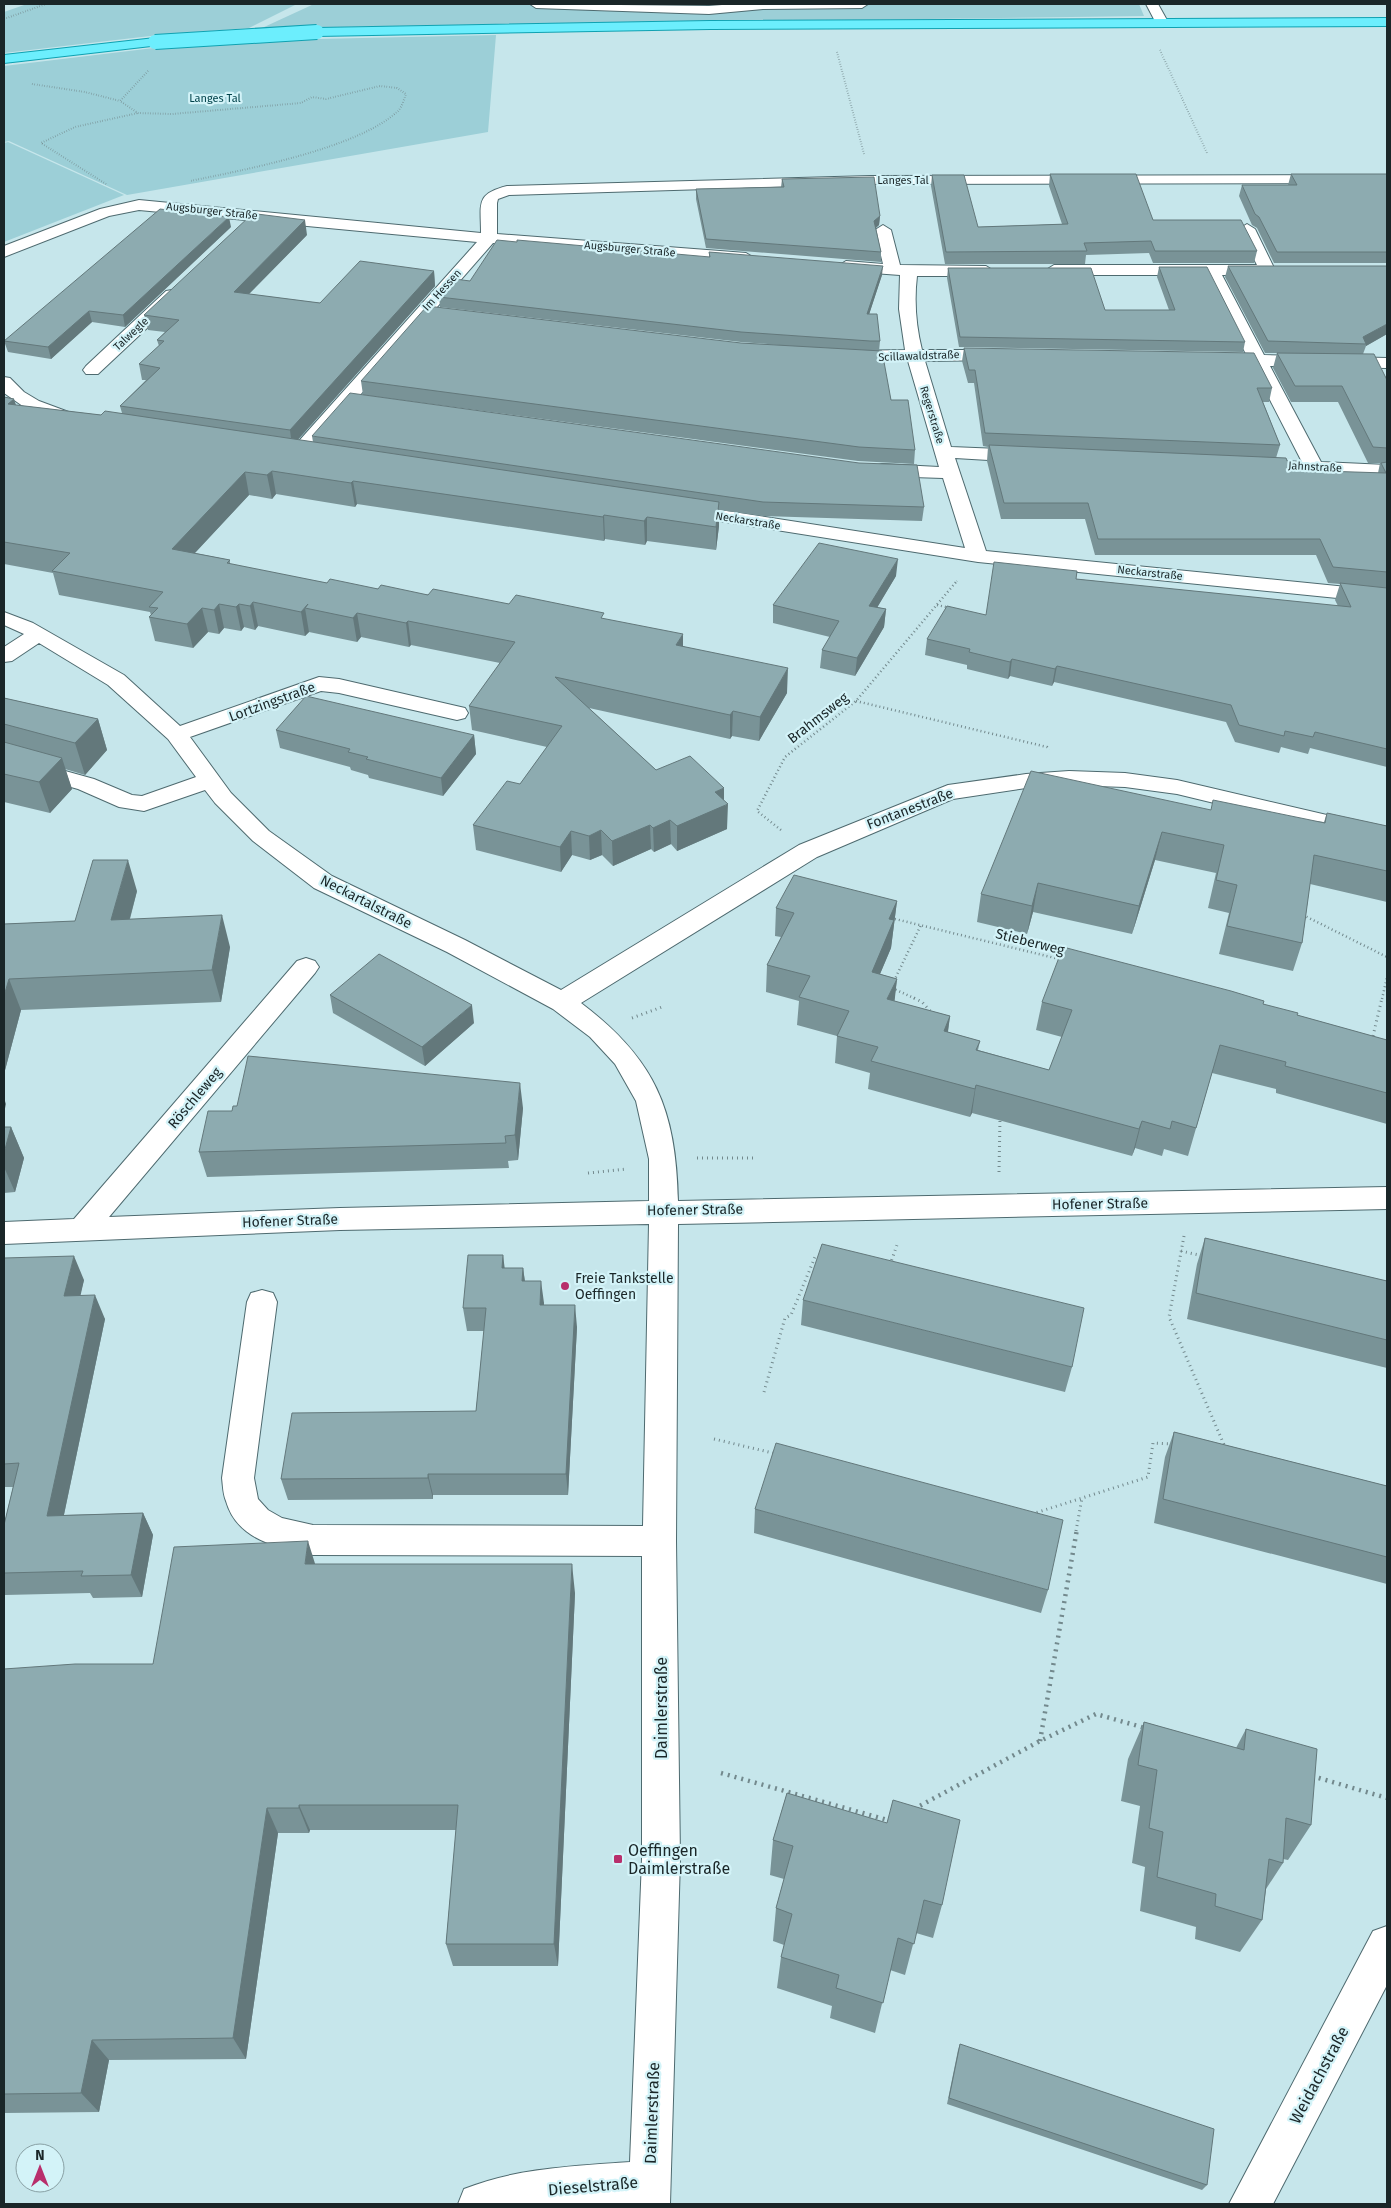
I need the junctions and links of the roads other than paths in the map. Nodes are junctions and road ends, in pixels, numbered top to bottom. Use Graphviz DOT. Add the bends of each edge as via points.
graph roads {
  1 [pos="536,4"];
  2 [pos="862,4"];
  3 [pos="1152,4"];
  4 [pos="1162,22"];
  5 [pos="1387,22"];
  6 [pos="4,59"];
  7 [pos="1387,179"];
  8 [pos="257,215"];
  9 [pos="242,229"];
  10 [pos="883,230"];
  11 [pos="1247,230"];
  12 [pos="489,238"];
  13 [pos="4,252"];
  14 [pos="765,260"];
  15 [pos="834,265"];
  16 [pos="901,270"];
  17 [pos="1006,270"];
  18 [pos="1036,270"];
  19 [pos="1211,270"];
  20 [pos="1267,270"];
  21 [pos="1285,270"];
  22 [pos="185,283"];
  23 [pos="423,311"];
  24 [pos="442,313"];
  25 [pos="830,355"];
  26 [pos="1019,355"];
  27 [pos="915,356"];
  28 [pos="1204,357"];
  29 [pos="1258,360"];
  30 [pos="1387,363"];
  31 [pos="92,370"];
  32 [pos="4,382"];
  33 [pos="345,400"];
  34 [pos="365,402"];
  35 [pos="81,422"];
  36 [pos="277,452"];
  37 [pos="944,452"];
  38 [pos="297,455"];
  39 [pos="1040,456"];
  40 [pos="316,458"];
  41 [pos="1235,464"];
  42 [pos="1314,467"];
  43 [pos="867,469"];
  44 [pos="1387,471"];
  45 [pos="948,472"];
  46 [pos="665,508"];
  47 [pos="978,556"];
  48 [pos="1387,596"];
  49 [pos="4,618"];
  50 [pos="39,634"];
  51 [pos="4,656"];
  52 [pos="457,713"];
  53 [pos="176,734"];
  54 [pos="4,762"];
  55 [pos="209,780"];
  56 [pos="1387,837"];
  57 [pos="306,967"];
  58 [pos="562,1002"];
  59 [pos="1387,1198"];
  60 [pos="664,1211"];
  61 [pos="83,1228"];
  62 [pos="4,1233"];
  63 [pos="262,1302"];
  64 [pos="659,1541"];
  65 [pos="1387,1945"];
  66 [pos="649,2193"];
  67 [pos="479,2204"];
  68 [pos="1250,2204"];
  1 -- 2 [label="street" via="709,10 763,5"];
  3 -- 4 [label="street"];
  4 -- 5 [label="main road"];
  4 -- 6 [label="main road, bridge" via="317,32 155,42"];
  7 -- 12 [label="street, Langes Tal" via="871,180 507,192 492,196 489,203"];
  8 -- 9 [label="street"];
  8 -- 12 [label="street, Augsburger Straße"];
  8 -- 13 [label="street, Augsburger Straße" via="139,205 106,212"];
  10 -- 16 [label="street"];
  11 -- 20 [label="street"];
  12 -- 14 [label="street, Augsburger Straße"];
  12 -- 23 [label="street, Im Hessen"];
  15 -- 16 [label="street"];
  16 -- 17 [label="street"];
  16 -- 27 [label="street, Regerstraße"];
  18 -- 19 [label="street"];
  19 -- 20 [label="street"];
  19 -- 29 [label="street"];
  20 -- 21 [label="street"];
  22 -- 31 [label="street, Talwegle"];
  23 -- 24 [label="street"];
  23 -- 33 [label="street, Im Hessen"];
  25 -- 27 [label="street, Scillawaldstraße" via="869,358"];
  26 -- 27 [label="street, Scillawaldstraße"];
  27 -- 37 [label="street, Regerstraße"];
  28 -- 29 [label="street"];
  29 -- 30 [label="street"];
  29 -- 42 [label="street"];
  32 -- 35 [label="street" via="34,407"];
  33 -- 34 [label="street"];
  33 -- 38 [label="street, Im Hessen"];
  36 -- 38 [label="street"];
  37 -- 39 [label="street"];
  37 -- 45 [label="street, Regerstraße"];
  38 -- 40 [label="street"];
  41 -- 42 [label="street, Jahnstraße"];
  42 -- 44 [label="street, Jahnstraße"];
  43 -- 45 [label="street"];
  45 -- 47 [label="street, Regerstraße"];
  46 -- 47 [label="street, Neckarstraße"];
  47 -- 48 [label="street, Neckarstraße"];
  49 -- 50 [label="street, Neckartalstraße"];
  50 -- 51 [label="street"];
  50 -- 53 [label="street, Neckartalstraße" via="116,680"];
  52 -- 53 [label="street, Lortzingstraße" via="318,684"];
  53 -- 55 [label="street, Neckartalstraße"];
  54 -- 55 [label="street" via="86,784 127,802 144,804"];
  55 -- 58 [label="street, Neckartalstraße" via="261,836 322,882 456,946"];
  56 -- 58 [label="street, Fontanestraße" via="1177,787 1126,780 1069,778 948,792 808,851"];
  57 -- 61 [label="street, Röschleweg"];
  58 -- 60 [label="street, Neckartalstraße" via="599,1030 624,1057 650,1100 663,1159"];
  59 -- 60 [label="street, Hofener Straße"];
  60 -- 61 [label="street, Hofener Straße"];
  60 -- 64 [label="street, Daimlerstraße"];
  61 -- 62 [label="street, Hofener Straße"];
  63 -- 64 [label="street" via="238,1478 243,1505 260,1524 279,1534 313,1540"];
  64 -- 66 [label="street, Daimlerstraße" via="662,1859"];
  65 -- 68 [label="street, Weidachstraße"];
  66 -- 67 [label="street, Dieselstraße" via="554,2188"];
}
